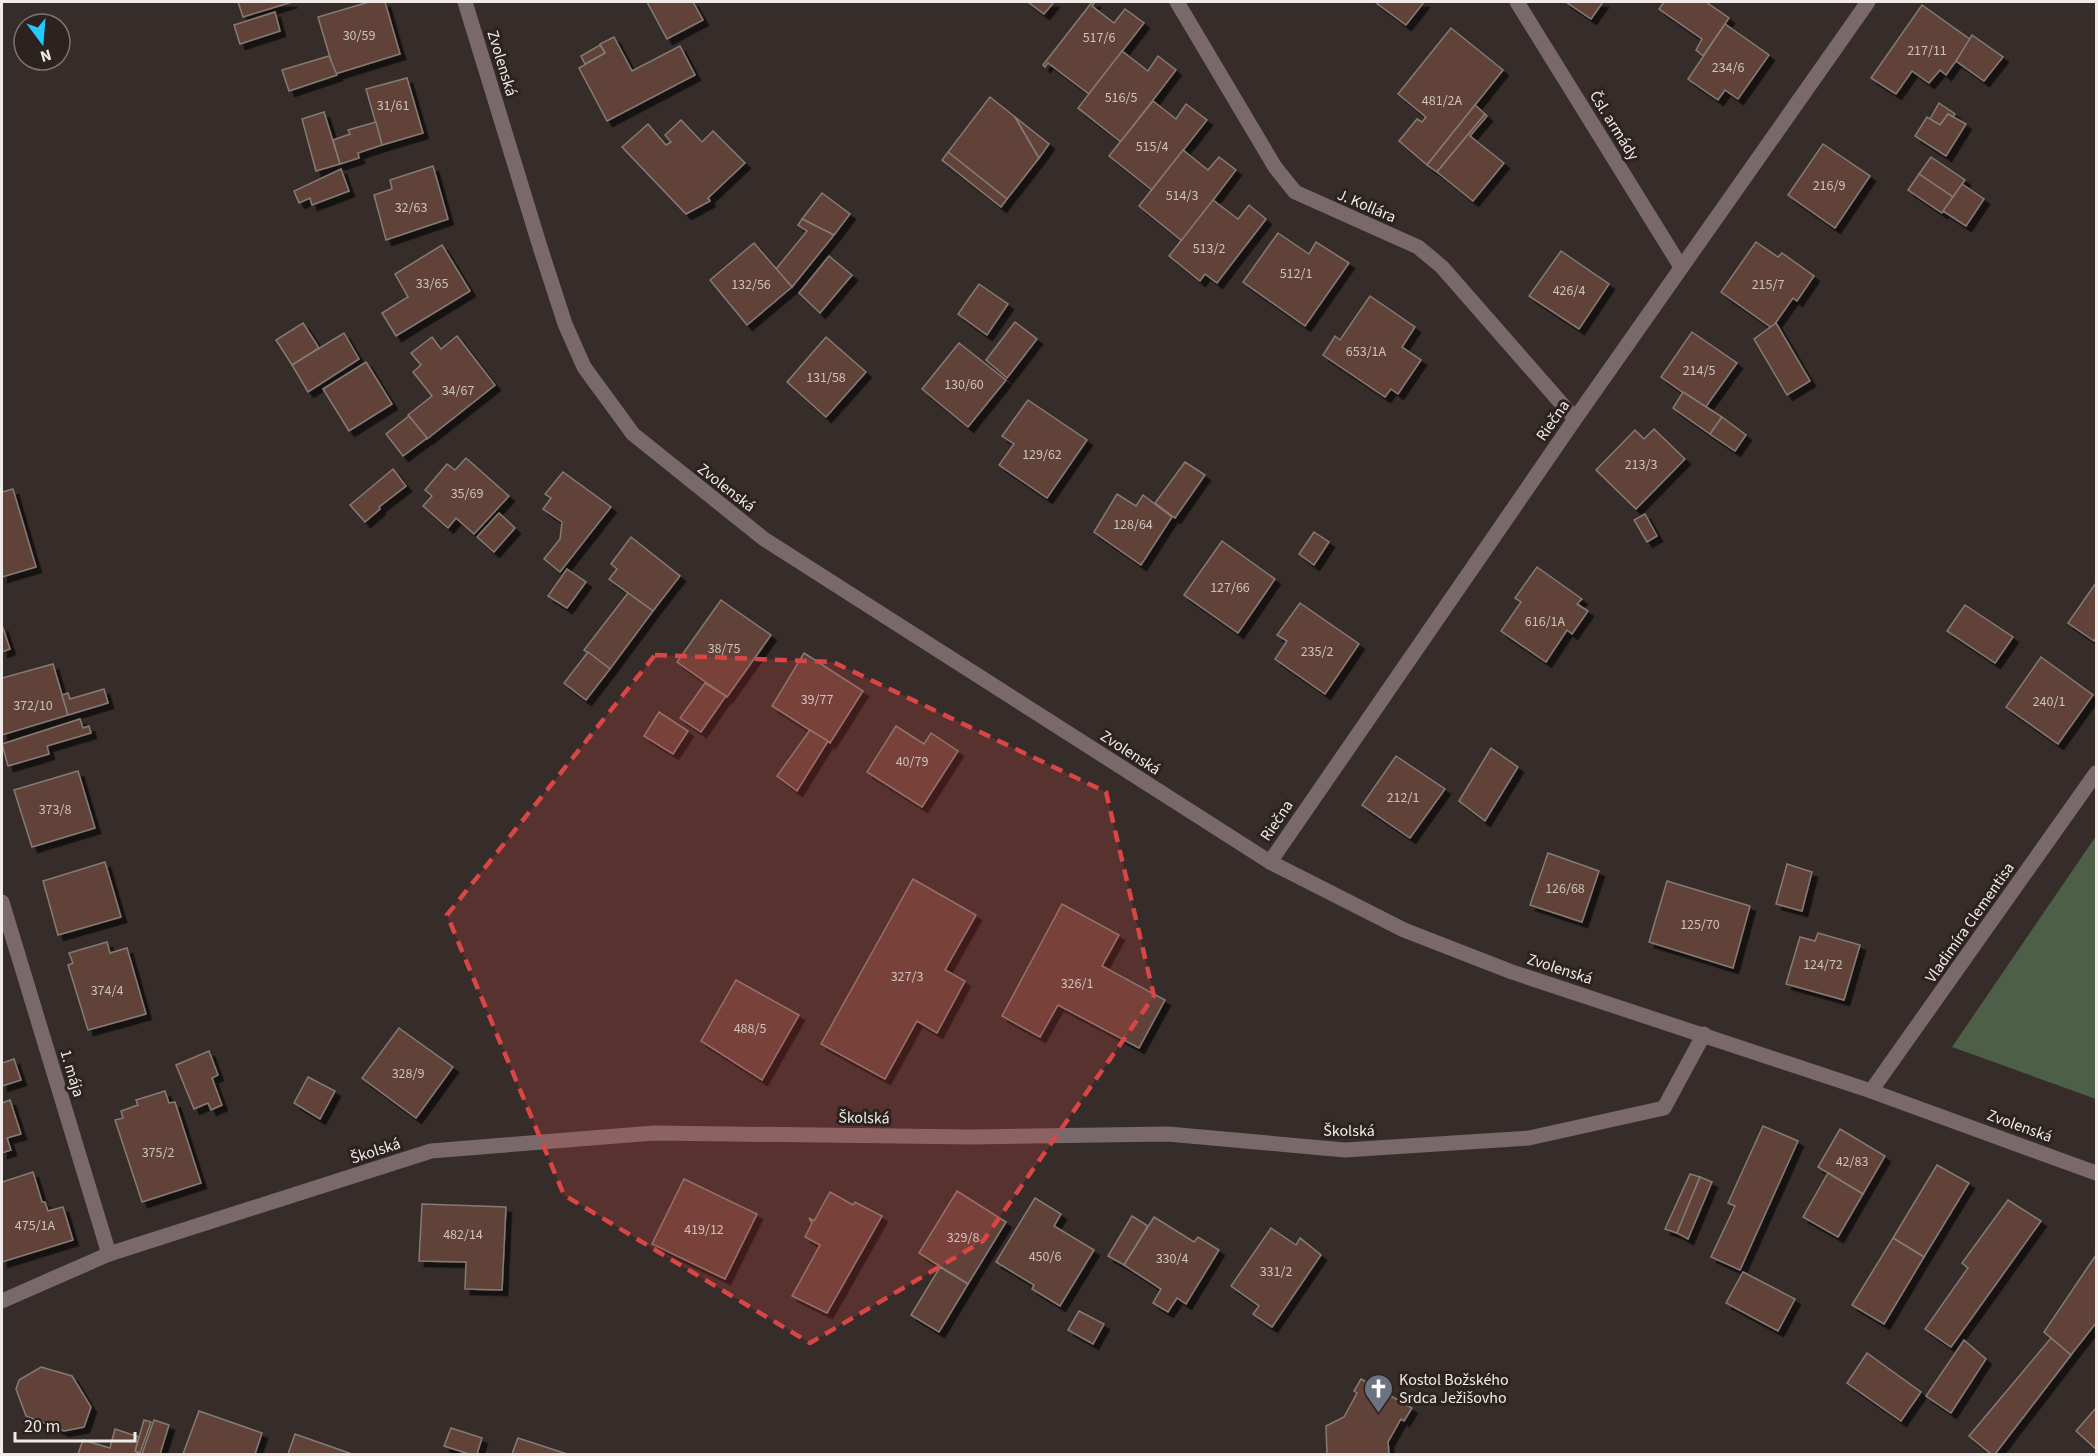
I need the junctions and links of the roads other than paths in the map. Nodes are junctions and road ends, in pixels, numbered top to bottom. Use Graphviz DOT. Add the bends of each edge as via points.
graph roads {
  1 [pos="465,2"];
  2 [pos="1177,2"];
  3 [pos="1517,2"];
  4 [pos="1868,2"];
  5 [pos="1681,267"];
  6 [pos="1575,419"];
  7 [pos="2097,773"];
  8 [pos="1270,862"];
  9 [pos="2,902"];
  10 [pos="1704,1034"];
  11 [pos="1871,1091"];
  12 [pos="2097,1173"];
  13 [pos="109,1254"];
  14 [pos="2,1301"];
  1 -- 8 [label="street, Zvolenská" via="565,324 584,368 633,434 764,539"];
  2 -- 6 [label="street, J. Kollára" via="1275,167 1295,192 1418,247 1442,267"];
  3 -- 5 [label="street, Čsl. armády"];
  4 -- 5 [label="street, Riečna"];
  5 -- 6 [label="street, Riečna"];
  6 -- 8 [label="street, Riečna"];
  7 -- 11 [label="street, Vladimíra Clementisa"];
  8 -- 10 [label="street, Zvolenská" via="1404,930 1512,972"];
  9 -- 13 [label="street, 1. mája"];
  10 -- 11 [label="street, Zvolenská"];
  10 -- 13 [label="street, Školská" via="1664,1108 1529,1138 1345,1150 1168,1134 972,1137 654,1133 432,1151"];
  11 -- 12 [label="street, Zvolenská"];
  13 -- 14 [label="street, Školská"];
}
